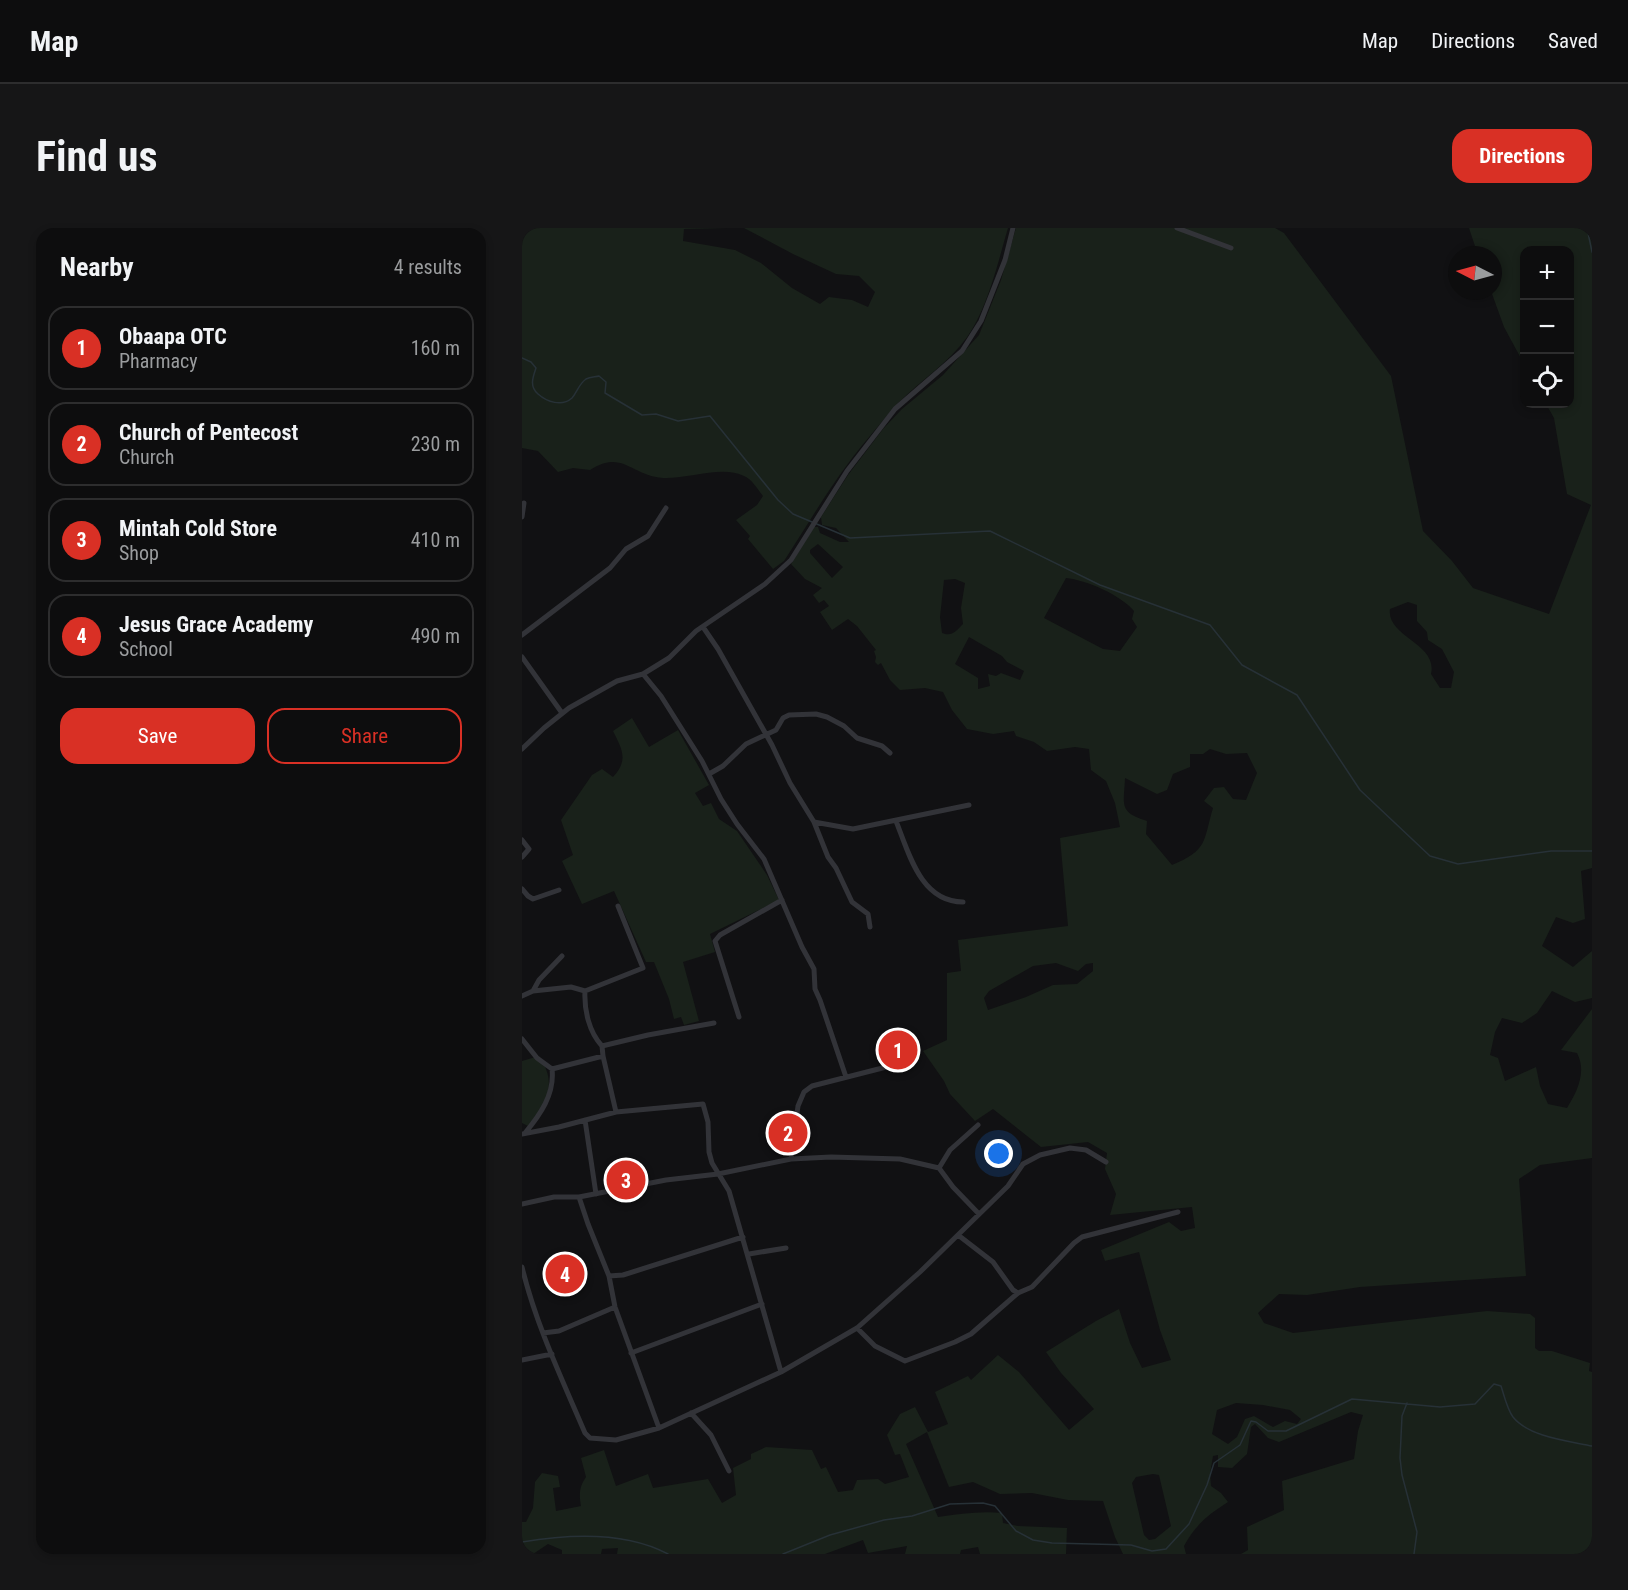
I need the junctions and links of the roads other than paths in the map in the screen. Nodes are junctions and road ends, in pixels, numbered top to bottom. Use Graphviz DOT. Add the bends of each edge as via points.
graph roads {
  1 [pos="1013,228"];
  2 [pos="1177,228"];
  3 [pos="1231,248"];
  4 [pos="524,502"];
  5 [pos="666,508"];
  6 [pos="522,517"];
  7 [pos="703,627"];
  8 [pos="522,635"];
  9 [pos="522,657"];
  10 [pos="643,674"];
  11 [pos="562,713"];
  12 [pos="767,736"];
  13 [pos="522,749"];
  14 [pos="890,753"];
  15 [pos="710,774"];
  16 [pos="969,805"];
  17 [pos="896,821"];
  18 [pos="814,822"];
  19 [pos="522,840"];
  20 [pos="522,857"];
  21 [pos="522,889"];
  22 [pos="560,890"];
  23 [pos="782,900"];
  24 [pos="963,902"];
  25 [pos="618,906"];
  26 [pos="870,927"];
  27 [pos="562,956"];
  28 [pos="533,991"];
  29 [pos="585,991"];
  30 [pos="522,996"];
  31 [pos="739,1017"];
  32 [pos="714,1023"];
  33 [pos="522,1039"];
  34 [pos="602,1046"];
  35 [pos="603,1056"];
  36 [pos="902,1064"];
  37 [pos="552,1069"];
  38 [pos="846,1077"];
  39 [pos="616,1112"];
  40 [pos="585,1120"];
  41 [pos="978,1125"];
  42 [pos="523,1134"];
  43 [pos="791,1159"];
  44 [pos="1106,1162"];
  45 [pos="939,1168"];
  46 [pos="718,1174"];
  47 [pos="596,1194"];
  48 [pos="579,1197"];
  49 [pos="522,1204"];
  50 [pos="1178,1212"];
  51 [pos="979,1214"];
  52 [pos="958,1235"];
  53 [pos="743,1236"];
  54 [pos="786,1248"];
  55 [pos="749,1254"];
  56 [pos="522,1267"];
  57 [pos="609,1276"];
  58 [pos="524,1288"];
  59 [pos="1018,1293"];
  60 [pos="762,1304"];
  61 [pos="615,1307"];
  62 [pos="857,1328"];
  63 [pos="543,1333"];
  64 [pos="631,1353"];
  65 [pos="552,1354"];
  66 [pos="522,1360"];
  67 [pos="781,1372"];
  68 [pos="691,1413"];
  69 [pos="659,1428"];
  70 [pos="729,1471"];
  1 -- 7 [label="street" via="981,321 962,351 895,410 847,471 791,560 765,584"];
  2 -- 3 [label="street"];
  4 -- 6 [label="street"];
  5 -- 8 [label="street" via="648,536 626,549 610,568"];
  7 -- 10 [label="street" via="669,658"];
  7 -- 12 [label="street"];
  9 -- 11 [label="street"];
  10 -- 11 [label="street" via="617,681"];
  10 -- 15 [label="street"];
  11 -- 13 [label="street"];
  12 -- 14 [label="street" via="786,716 816,714"];
  12 -- 15 [label="street" via="746,744"];
  12 -- 18 [label="street"];
  15 -- 23 [label="street" via="721,799 764,859"];
  16 -- 17 [label="street"];
  17 -- 18 [label="street" via="854,829"];
  17 -- 24 [label="street" via="924,883 950,902"];
  18 -- 26 [label="street" via="852,902 868,914"];
  19 -- 20 [label="street" via="529,849"];
  21 -- 22 [label="street" via="533,899"];
  23 -- 31 [label="street" via="720,934 715,941"];
  23 -- 38 [label="street" via="814,969 815,988"];
  25 -- 29 [label="street" via="643,968"];
  27 -- 28 [label="street"];
  28 -- 29 [label="street" via="571,987"];
  28 -- 30 [label="street"];
  29 -- 34 [label="street" via="591,1026"];
  32 -- 34 [label="street"];
  33 -- 37 [label="street"];
  34 -- 35 [label="street"];
  35 -- 37 [label="street"];
  35 -- 39 [label="street"];
  36 -- 38 [label="street"];
  37 -- 42 [label="street" via="554,1083 549,1097"];
  38 -- 43 [label="street" via="804,1092 798,1106"];
  39 -- 40 [label="street"];
  39 -- 46 [label="street" via="703,1104 709,1152"];
  40 -- 42 [label="street"];
  40 -- 47 [label="street"];
  41 -- 45 [label="street" via="950,1150"];
  43 -- 45 [label="street" via="900,1159"];
  43 -- 46 [label="street"];
  44 -- 51 [label="street" via="1086,1150 1070,1148 1040,1155 1023,1164 1008,1186"];
  45 -- 51 [label="street"];
  46 -- 47 [label="street"];
  46 -- 53 [label="street" via="729,1191"];
  47 -- 48 [label="street"];
  48 -- 49 [label="street" via="554,1197"];
  48 -- 57 [label="street"];
  50 -- 59 [label="street" via="1082,1237 1032,1287"];
  51 -- 52 [label="street"];
  52 -- 59 [label="street" via="993,1262"];
  52 -- 62 [label="street"];
  53 -- 55 [label="street"];
  53 -- 57 [label="street" via="623,1275"];
  54 -- 55 [label="street"];
  55 -- 60 [label="street"];
  56 -- 58 [label="street"];
  57 -- 61 [label="street"];
  58 -- 63 [label="street"];
  59 -- 62 [label="street" via="971,1334 906,1361 874,1346"];
  60 -- 64 [label="street"];
  60 -- 67 [label="street"];
  61 -- 63 [label="street" via="559,1331"];
  61 -- 64 [label="street"];
  62 -- 67 [label="street"];
  63 -- 65 [label="street"];
  64 -- 69 [label="street"];
  65 -- 66 [label="street"];
  65 -- 69 [label="street" via="590,1438 616,1440"];
  67 -- 68 [label="street"];
  68 -- 69 [label="street"];
  68 -- 70 [label="street" via="711,1434"];
}
